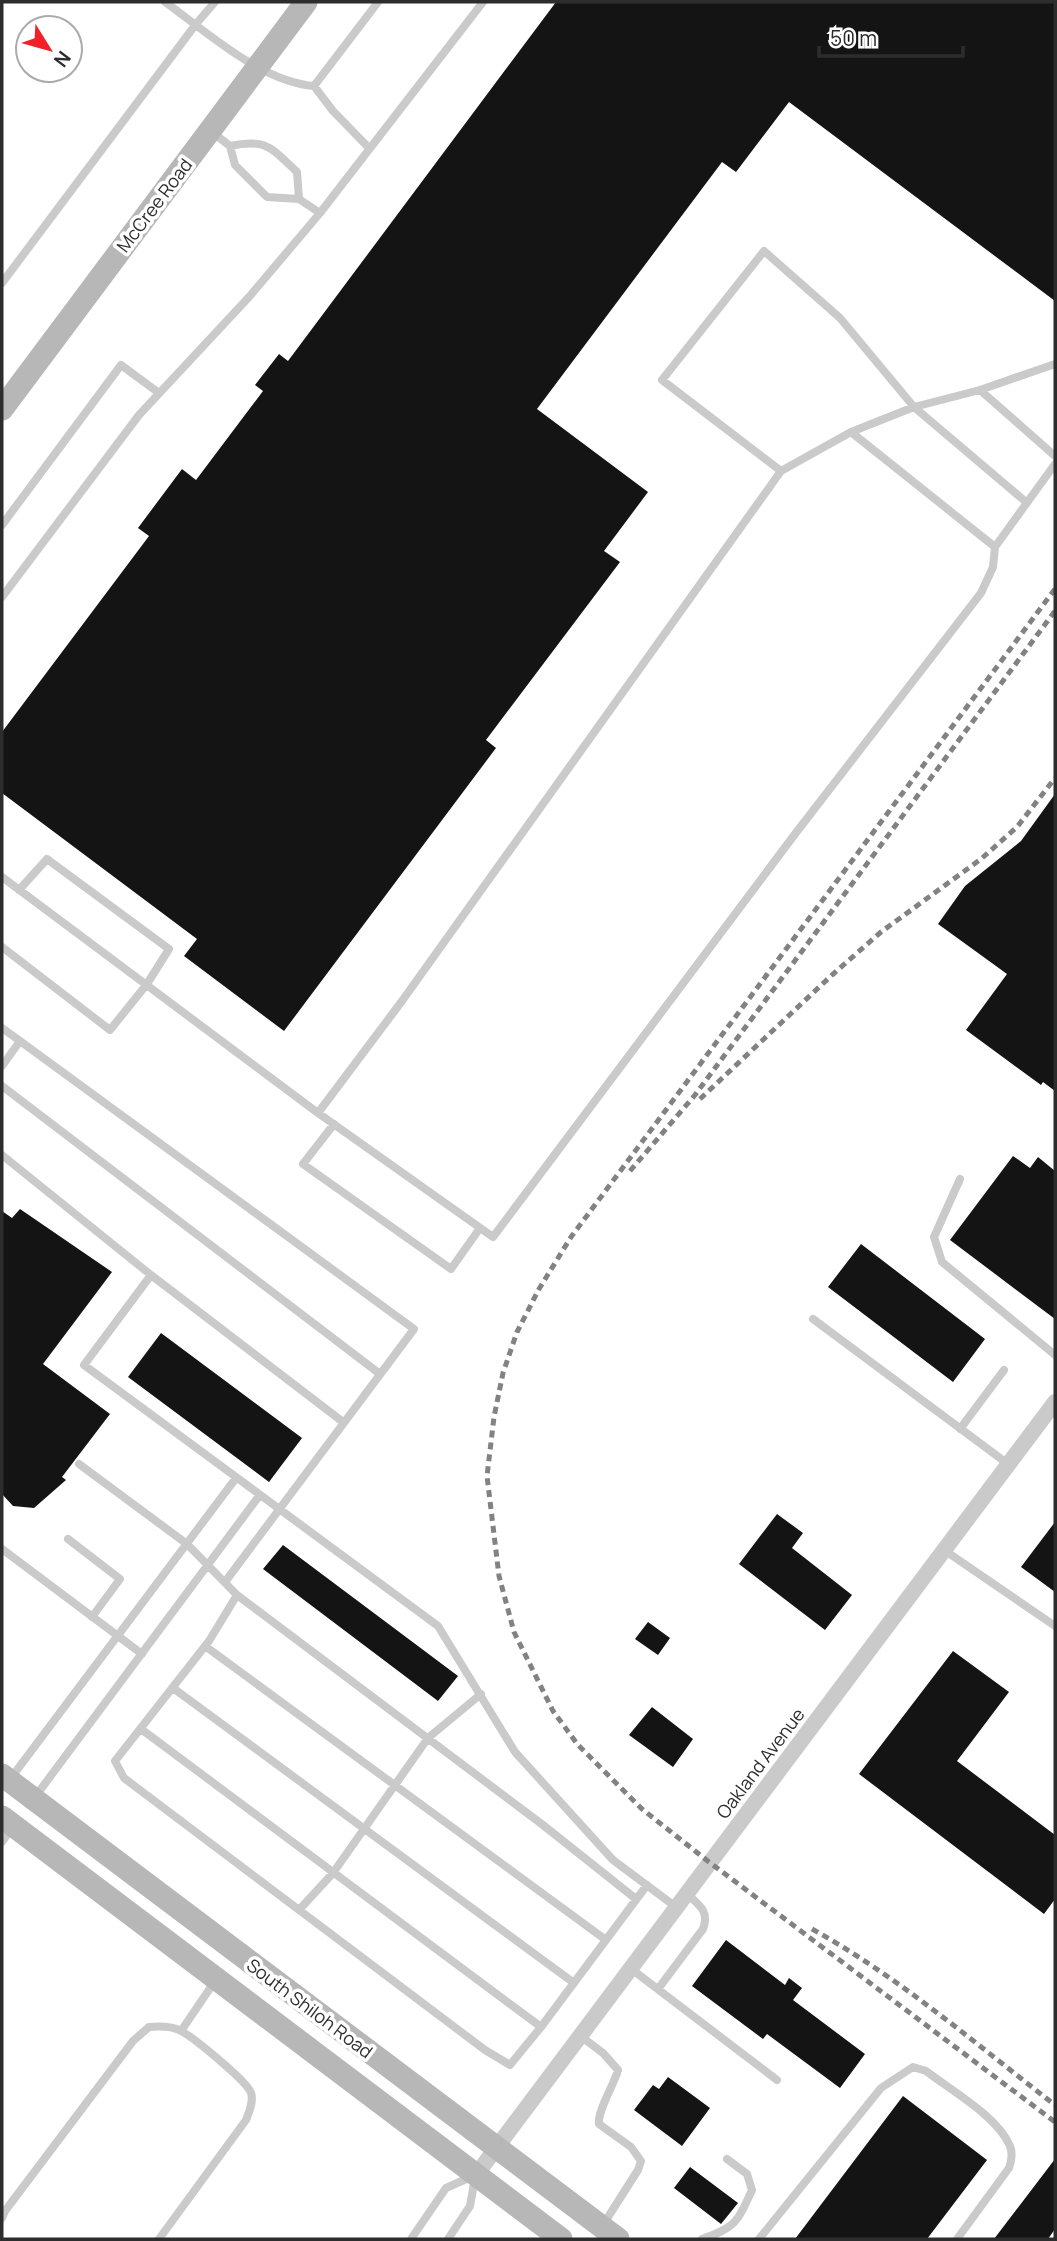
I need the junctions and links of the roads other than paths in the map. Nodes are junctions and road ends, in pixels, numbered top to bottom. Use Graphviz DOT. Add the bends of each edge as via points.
graph roads {
  1 [pos="165,2"];
  2 [pos="215,2"];
  3 [pos="306,2"];
  4 [pos="379,2"];
  5 [pos="483,2"];
  6 [pos="196,24"];
  7 [pos="256,67"];
  8 [pos="314,86"];
  9 [pos="209,131"];
  10 [pos="230,146"];
  11 [pos="369,148"];
  12 [pos="299,199"];
  13 [pos="320,213"];
  14 [pos="2,283"];
  15 [pos="1055,364"];
  16 [pos="980,390"];
  17 [pos="159,393"];
  18 [pos="914,407"];
  19 [pos="2,409"];
  20 [pos="851,432"];
  21 [pos="1055,456"];
  22 [pos="1055,464"];
  23 [pos="781,471"];
  24 [pos="1026,502"];
  25 [pos="2,525"];
  26 [pos="995,547"];
  27 [pos="2,597"];
  28 [pos="2,877"];
  29 [pos="19,890"];
  30 [pos="2,947"];
  31 [pos="146,984"];
  32 [pos="2,1028"];
  33 [pos="20,1041"];
  34 [pos="2,1066"];
  35 [pos="2,1086"];
  36 [pos="318,1113"];
  37 [pos="334,1124"];
  38 [pos="2,1155"];
  39 [pos="960,1179"];
  40 [pos="480,1228"];
  41 [pos="151,1275"];
  42 [pos="813,1319"];
  43 [pos="1055,1355"];
  44 [pos="1004,1370"];
  45 [pos="380,1374"];
  46 [pos="1055,1402"];
  47 [pos="344,1422"];
  48 [pos="960,1429"];
  49 [pos="79,1464"];
  50 [pos="1009,1464"];
  51 [pos="236,1478"];
  52 [pos="259,1496"];
  53 [pos="280,1511"];
  54 [pos="68,1539"];
  55 [pos="187,1544"];
  56 [pos="2,1549"];
  57 [pos="944,1550"];
  58 [pos="208,1564"];
  59 [pos="225,1582"];
  60 [pos="237,1595"];
  61 [pos="92,1617"];
  62 [pos="1055,1626"];
  63 [pos="118,1636"];
  64 [pos="205,1646"];
  65 [pos="142,1654"];
  66 [pos="173,1688"];
  67 [pos="481,1694"];
  68 [pos="141,1729"];
  69 [pos="428,1738"];
  70 [pos="4,1782"];
  71 [pos="395,1785"];
  72 [pos="34,1800"];
  73 [pos="6,1829"];
  74 [pos="364,1829"];
  75 [pos="333,1873"];
  76 [pos="647,1885"];
  77 [pos="686,1893"];
  78 [pos="636,1899"];
  79 [pos="676,1907"];
  80 [pos="299,1910"];
  81 [pos="606,1940"];
  82 [pos="630,1968"];
  83 [pos="216,1980"];
  84 [pos="574,1983"];
  85 [pos="658,1989"];
  86 [pos="541,2027"];
  87 [pos="181,2031"];
  88 [pos="579,2035"];
  89 [pos="777,2080"];
  90 [pos="495,2148"];
  91 [pos="727,2159"];
  92 [pos="476,2175"];
  93 [pos="2,2218"];
  94 [pos="610,2233"];
  95 [pos="159,2239"];
  96 [pos="411,2239"];
  97 [pos="448,2239"];
  98 [pos="561,2239"];
  99 [pos="702,2239"];
  100 [pos="759,2239"];
  101 [pos="957,2239"];
  1 -- 6 [label="lane"];
  2 -- 6 [label="lane"];
  3 -- 7 [label="main road, McCree Road"];
  4 -- 8 [label="lane"];
  5 -- 11 [label="lane"];
  6 -- 7 [label="lane"];
  6 -- 14 [label="lane"];
  7 -- 8 [label="lane" via="297,85"];
  7 -- 9 [label="main road, McCree Road"];
  8 -- 11 [label="lane"];
  9 -- 10 [label="lane"];
  9 -- 19 [label="main road, McCree Road"];
  10 -- 12 [label="lane" via="235,165 267,197"];
  10 -- 12 [label="lane" via="252,141 271,148 297,172"];
  11 -- 13 [label="lane"];
  12 -- 13 [label="lane"];
  13 -- 17 [label="lane"];
  15 -- 16 [label="lane"];
  16 -- 18 [label="lane"];
  16 -- 21 [label="lane"];
  17 -- 25 [label="lane" via="121,365"];
  17 -- 27 [label="lane"];
  18 -- 20 [label="lane"];
  18 -- 23 [label="lane" via="840,318 764,251 662,380"];
  18 -- 24 [label="lane"];
  20 -- 23 [label="lane"];
  20 -- 26 [label="lane"];
  22 -- 24 [label="lane"];
  23 -- 36 [label="lane"];
  24 -- 26 [label="lane"];
  26 -- 40 [label="lane" via="993,567 981,593 492,1237"];
  28 -- 29 [label="lane"];
  29 -- 31 [label="lane"];
  29 -- 31 [label="lane" via="47,859 169,949"];
  30 -- 31 [label="lane" via="110,1030"];
  31 -- 36 [label="lane"];
  32 -- 33 [label="lane"];
  33 -- 34 [label="lane"];
  33 -- 45 [label="lane" via="414,1329"];
  35 -- 45 [label="lane"];
  36 -- 37 [label="lane"];
  37 -- 40 [label="lane"];
  37 -- 40 [label="lane" via="303,1164 416,1245 451,1269"];
  38 -- 41 [label="lane"];
  39 -- 43 [label="lane" via="934,1237 942,1262"];
  41 -- 47 [label="lane"];
  41 -- 51 [label="lane" via="84,1365"];
  42 -- 48 [label="lane"];
  44 -- 48 [label="lane"];
  45 -- 47 [label="lane"];
  46 -- 50 [label="street, Oakland Avenue"];
  47 -- 53 [label="lane"];
  48 -- 50 [label="lane"];
  49 -- 55 [label="lane"];
  50 -- 57 [label="street, Oakland Avenue"];
  51 -- 52 [label="lane"];
  51 -- 55 [label="lane"];
  52 -- 53 [label="lane"];
  52 -- 58 [label="lane"];
  53 -- 59 [label="lane"];
  53 -- 67 [label="lane" via="438,1626"];
  54 -- 61 [label="lane" via="120,1579"];
  55 -- 58 [label="lane"];
  55 -- 63 [label="lane"];
  56 -- 61 [label="lane"];
  57 -- 62 [label="lane"];
  57 -- 77 [label="street, Oakland Avenue"];
  58 -- 59 [label="lane"];
  58 -- 65 [label="lane"];
  59 -- 60 [label="lane"];
  60 -- 64 [label="lane"];
  60 -- 69 [label="lane"];
  61 -- 63 [label="lane"];
  63 -- 65 [label="lane"];
  63 -- 70 [label="lane"];
  64 -- 66 [label="lane"];
  64 -- 71 [label="lane"];
  65 -- 72 [label="lane"];
  66 -- 68 [label="lane"];
  66 -- 74 [label="lane"];
  67 -- 69 [label="lane"];
  67 -- 76 [label="lane" via="515,1752 613,1860"];
  68 -- 75 [label="lane"];
  68 -- 80 [label="lane" via="115,1761 124,1778"];
  69 -- 71 [label="lane"];
  69 -- 78 [label="lane"];
  70 -- 72 [label="main road, South Shiloh Road"];
  71 -- 74 [label="lane"];
  71 -- 81 [label="lane"];
  72 -- 73 [label="main road"];
  72 -- 90 [label="main road, South Shiloh Road"];
  73 -- 83 [label="main road, South Shiloh Road"];
  74 -- 75 [label="lane"];
  74 -- 84 [label="lane"];
  75 -- 80 [label="lane"];
  75 -- 86 [label="lane"];
  76 -- 78 [label="lane"];
  76 -- 79 [label="lane"];
  77 -- 79 [label="street, Oakland Avenue"];
  77 -- 85 [label="lane" via="704,1910 706,1919"];
  78 -- 81 [label="lane"];
  79 -- 82 [label="street, Oakland Avenue"];
  80 -- 86 [label="lane" via="510,2065"];
  81 -- 84 [label="lane"];
  82 -- 85 [label="lane"];
  82 -- 88 [label="street, Oakland Avenue"];
  83 -- 87 [label="lane"];
  83 -- 92 [label="main road, South Shiloh Road"];
  84 -- 86 [label="lane"];
  85 -- 89 [label="lane"];
  87 -- 93 [label="lane" via="149,2027 134,2041"];
  87 -- 95 [label="lane" via="238,2076 251,2092 251,2105 246,2120"];
  88 -- 90 [label="street, Oakland Avenue"];
  88 -- 94 [label="lane" via="618,2070 598,2116 599,2124 631,2147 641,2161"];
  90 -- 92 [label="street, Oakland Avenue"];
  90 -- 94 [label="main road, South Shiloh Road"];
  91 -- 99 [label="lane" via="747,2174 752,2190 730,2228"];
  92 -- 96 [label="lane" via="446,2188"];
  92 -- 97 [label="lane" via="470,2206"];
  92 -- 98 [label="main road, South Shiloh Road"];
  100 -- 101 [label="lane" via="881,2088 913,2067 926,2071 990,2119 1011,2147 1009,2168"];
}
